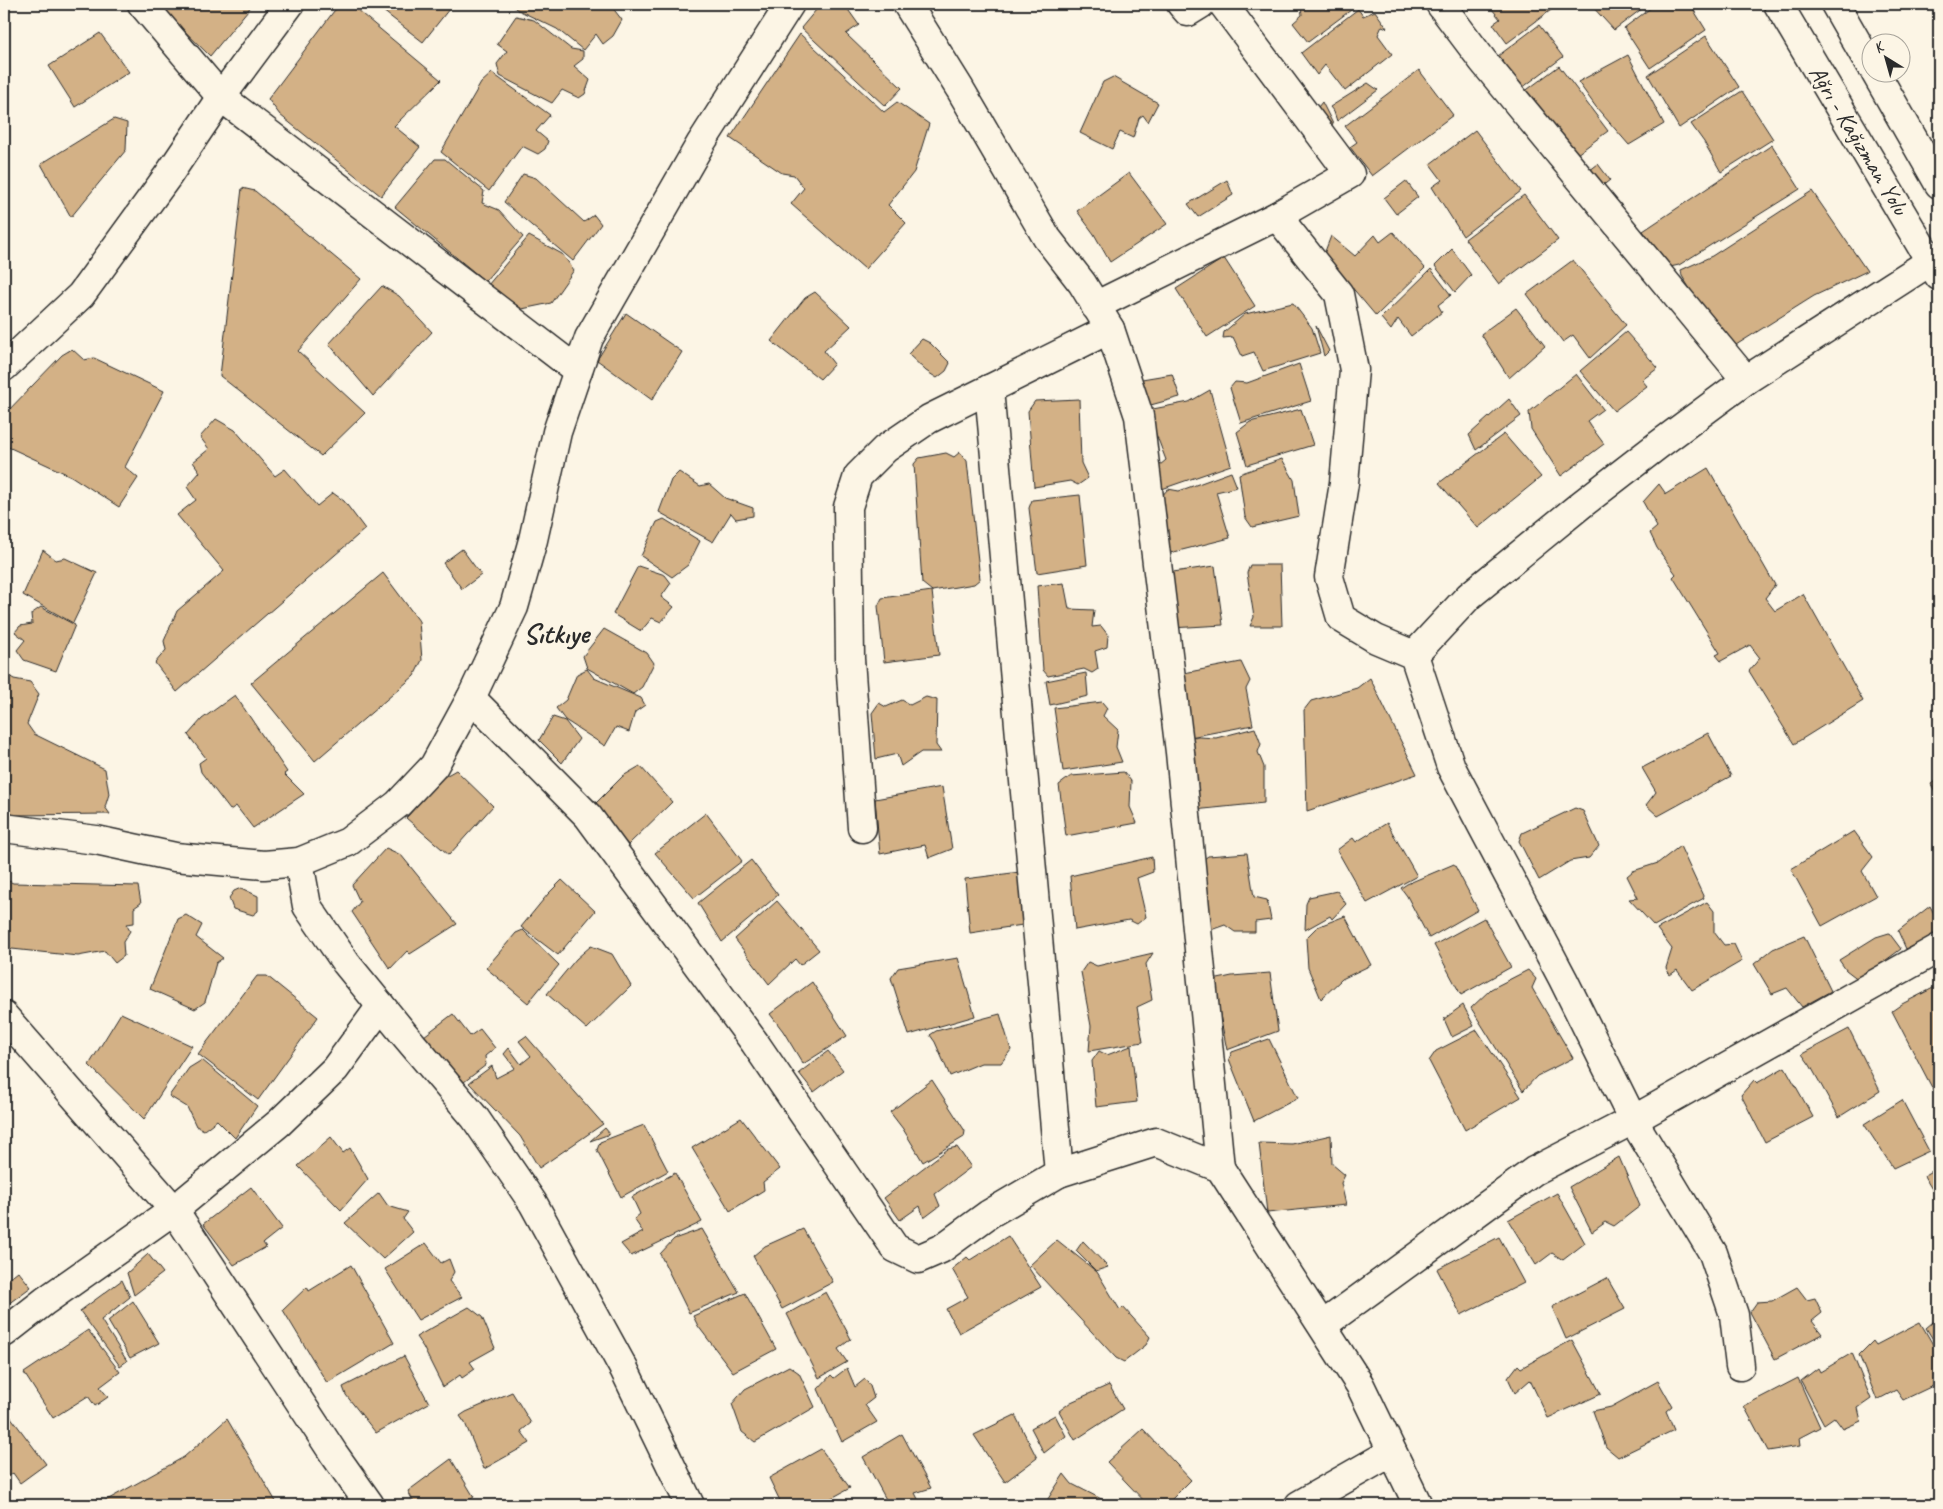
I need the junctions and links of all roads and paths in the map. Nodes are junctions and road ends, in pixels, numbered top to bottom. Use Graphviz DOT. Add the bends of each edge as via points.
graph roads {
  1 [pos="142,4"];
  2 [pos="290,4"];
  3 [pos="790,4"];
  4 [pos="907,4"];
  5 [pos="1181,4"];
  6 [pos="1201,4"];
  7 [pos="1224,4"];
  8 [pos="1440,4"];
  9 [pos="1778,4"];
  10 [pos="1835,4"];
  11 [pos="1860,48"];
  12 [pos="1881,82"];
  13 [pos="220,97"];
  14 [pos="1939,184"];
  15 [pos="1277,216"];
  16 [pos="1935,269"];
  17 [pos="1095,306"];
  18 [pos="1110,330"];
  19 [pos="4,367"];
  20 [pos="578,371"];
  21 [pos="1746,380"];
  22 [pos="989,389"];
  23 [pos="1414,655"];
  24 [pos="471,698"];
  25 [pos="4,828"];
  26 [pos="862,828"];
  27 [pos="299,862"];
  28 [pos="1939,948"];
  29 [pos="382,1006"];
  30 [pos="4,1016"];
  31 [pos="1633,1120"];
  32 [pos="1220,1168"];
  33 [pos="1059,1173"];
  34 [pos="174,1210"];
  35 [pos="1323,1326"];
  36 [pos="4,1333"];
  37 [pos="1740,1366"];
  38 [pos="1392,1452"];
  39 [pos="370,1505"];
  40 [pos="690,1505"];
  41 [pos="1299,1505"];
  42 [pos="1418,1505"];
  1 -- 13 [label="street"];
  2 -- 13 [label="street"];
  3 -- 20 [label="street" via="701,143 589,338"];
  4 -- 17 [label="street" via="1047,238"];
  5 -- 6 [label="street" via="1188,12"];
  7 -- 15 [label="street" via="1350,174"];
  8 -- 21 [label="street" via="1483,61"];
  9 -- 16 [label="street, Ağrı - Kağızman Yolu"];
  10 -- 11 [label="street, Ağrı - Kağızman Yolu"];
  12 -- 14 [label="street, Ağrı - Kağızman Yolu"];
  13 -- 19 [label="street" via="167,177 81,295"];
  13 -- 20 [label="street"];
  15 -- 17 [label="street"];
  15 -- 23 [label="street" via="1339,294 1354,370 1344,483 1329,577 1341,618 1376,639"];
  16 -- 21 [label="street"];
  17 -- 18 [label="street"];
  18 -- 22 [label="street"];
  18 -- 32 [label="street" via="1139,416 1180,752"];
  20 -- 24 [label="street" via="557,432 514,607"];
  21 -- 23 [label="street" via="1589,498 1469,596"];
  22 -- 26 [label="street" via="929,419 884,449 858,476 848,507 850,659"];
  22 -- 33 [label="street"];
  23 -- 31 [label="street" via="1451,767 1563,978"];
  24 -- 27 [label="street" via="434,766 398,804 348,842"];
  24 -- 33 [label="street" via="588,816 755,1043 895,1248 918,1259 941,1249 989,1214"];
  25 -- 27 [label="street" via="96,840 175,857 264,865"];
  27 -- 29 [label="street" via="307,906 346,963"];
  28 -- 31 [label="street"];
  29 -- 34 [label="street" via="335,1069 279,1123"];
  29 -- 40 [label="street" via="476,1118 533,1203 624,1369"];
  30 -- 34 [label="street"];
  31 -- 35 [label="street" via="1534,1171"];
  31 -- 37 [label="street" via="1714,1253 1734,1315"];
  32 -- 33 [label="street" via="1156,1142"];
  32 -- 35 [label="street"];
  34 -- 36 [label="street"];
  34 -- 39 [label="street"];
  35 -- 38 [label="street" via="1360,1385"];
  38 -- 41 [label="street"];
  38 -- 42 [label="street"];
}
